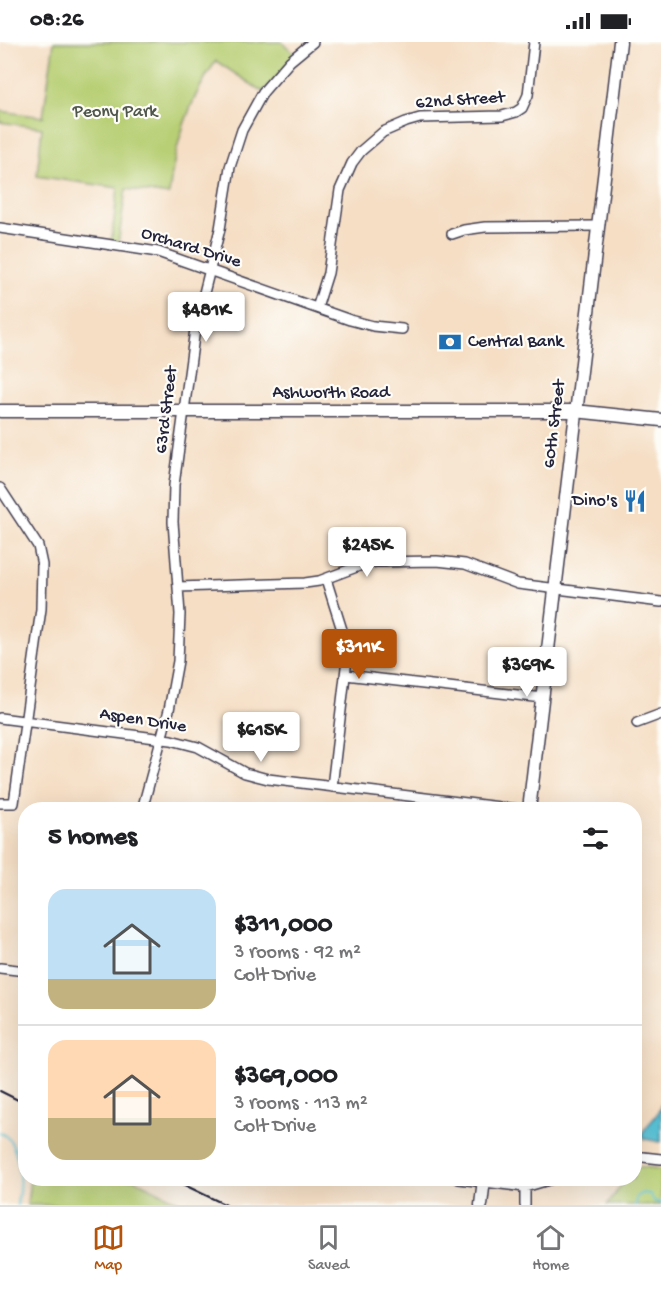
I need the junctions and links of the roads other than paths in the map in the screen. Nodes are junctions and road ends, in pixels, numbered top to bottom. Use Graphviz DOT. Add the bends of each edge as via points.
graph roads {
  1 [pos="313,42"];
  2 [pos="534,42"];
  3 [pos="620,42"];
  4 [pos="597,226"];
  5 [pos="0,228"];
  6 [pos="452,234"];
  7 [pos="210,269"];
  8 [pos="317,308"];
  9 [pos="402,329"];
  10 [pos="0,411"];
  11 [pos="184,411"];
  12 [pos="575,411"];
  13 [pos="661,420"];
  14 [pos="0,488"];
  15 [pos="326,579"];
  16 [pos="178,587"];
  17 [pos="556,589"];
  18 [pos="661,602"];
  19 [pos="346,675"];
  20 [pos="543,698"];
  21 [pos="661,714"];
  22 [pos="0,718"];
  23 [pos="25,721"];
  24 [pos="637,723"];
  25 [pos="161,739"];
  26 [pos="332,787"];
  27 [pos="144,802"];
  28 [pos="459,802"];
  29 [pos="528,802"];
  30 [pos="0,803"];
  31 [pos="0,968"];
  32 [pos="18,970"];
  33 [pos="642,1157"];
  34 [pos="661,1159"];
  35 [pos="483,1186"];
  36 [pos="519,1186"];
  37 [pos="528,1186"];
  38 [pos="525,1187"];
  39 [pos="481,1205"];
  40 [pos="525,1205"];
  1 -- 7 [label="street, 63rd Street" via="276,75 242,130 230,167"];
  2 -- 8 [label="street, 62nd Street" via="528,95 516,112 502,116 420,118 383,132 361,151 340,190 328,273"];
  3 -- 4 [label="main road, 60th Street"];
  4 -- 6 [label="street" via="485,227"];
  4 -- 12 [label="main road, 60th Street"];
  5 -- 7 [label="street, Orchard Drive" via="158,252"];
  7 -- 8 [label="street, Orchard Drive"];
  7 -- 11 [label="street, 63rd Street" via="195,329"];
  8 -- 9 [label="street, Orchard Drive" via="363,324"];
  10 -- 11 [label="main road, Ashworth Road"];
  11 -- 12 [label="main road, Ashworth Road"];
  11 -- 16 [label="street, 63rd Street" via="173,505"];
  12 -- 13 [label="main road, Ashworth Road"];
  12 -- 17 [label="main road, 60th Street"];
  14 -- 23 [label="street" via="39,546 42,565 41,609"];
  15 -- 16 [label="street"];
  15 -- 17 [label="street" via="376,562 436,561 465,564 518,584"];
  15 -- 19 [label="street" via="345,645"];
  16 -- 25 [label="street, 63rd Street" via="178,661"];
  17 -- 18 [label="street"];
  17 -- 20 [label="main road, 60th Street"];
  19 -- 20 [label="street"];
  19 -- 26 [label="street"];
  20 -- 29 [label="main road, 60th Street"];
  21 -- 24 [label="street"];
  22 -- 23 [label="street, Aspen Drive"];
  23 -- 25 [label="street, Aspen Drive"];
  23 -- 30 [label="street" via="14,803"];
  25 -- 26 [label="street, Aspen Drive" via="198,747 257,776"];
  25 -- 27 [label="street, 63rd Street"];
  26 -- 28 [label="street, Aspen Drive"];
  31 -- 32 [label="street"];
  33 -- 34 [label="street"];
  35 -- 39 [label="main road"];
  36 -- 38 [label="street"];
  37 -- 38 [label="street"];
  38 -- 40 [label="street"];
}
